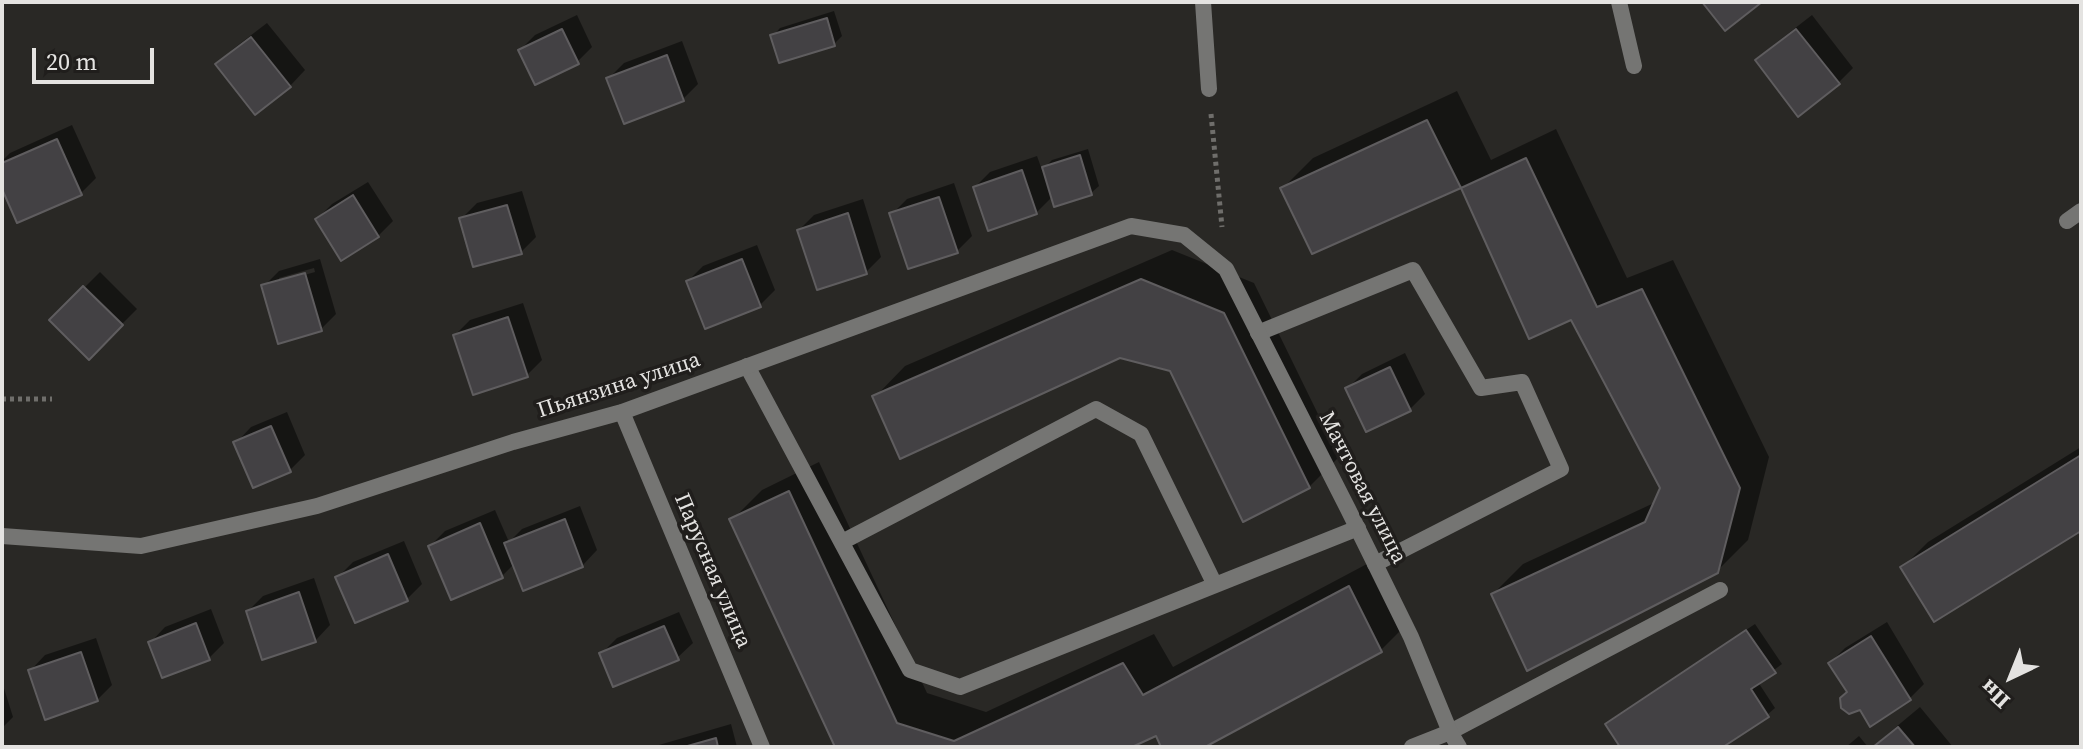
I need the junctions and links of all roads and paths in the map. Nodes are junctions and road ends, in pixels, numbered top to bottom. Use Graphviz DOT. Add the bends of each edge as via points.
graph roads {
  1 [pos="1203,2"];
  2 [pos="1619,2"];
  3 [pos="1634,66"];
  4 [pos="1209,89"];
  5 [pos="2081,211"];
  6 [pos="2067,221"];
  7 [pos="1226,269"];
  8 [pos="1258,333"];
  9 [pos="747,366"];
  10 [pos="2,399"];
  11 [pos="52,399"];
  12 [pos="622,412"];
  13 [pos="1358,528"];
  14 [pos="2,536"];
  15 [pos="842,542"];
  16 [pos="1375,564"];
  17 [pos="1215,585"];
  18 [pos="1720,590"];
  19 [pos="1450,732"];
  20 [pos="762,747"];
  21 [pos="1412,747"];
  22 [pos="1459,747"];
  1 -- 4 [label="street"];
  2 -- 3 [label="street"];
  4 -- 7 [label="path"];
  5 -- 6 [label="street"];
  7 -- 8 [label="street, Мачтовая улица"];
  7 -- 9 [label="street, Пьянзина улица" via="1184,235 1131,226"];
  8 -- 13 [label="street, Мачтовая улица"];
  8 -- 16 [label="street" via="1413,270 1481,388 1522,382 1561,469"];
  9 -- 12 [label="street, Пьянзина улица"];
  9 -- 15 [label="street"];
  10 -- 11 [label="path"];
  12 -- 14 [label="street, Пьянзина улица" via="317,506 141,546"];
  12 -- 20 [label="street, Парусная улица"];
  13 -- 16 [label="street, Мачтовая улица"];
  13 -- 17 [label="street"];
  15 -- 17 [label="street" via="910,670 960,687"];
  15 -- 17 [label="street" via="1096,409 1141,434"];
  16 -- 19 [label="street, Мачтовая улица"];
  18 -- 19 [label="street"];
  19 -- 21 [label="street"];
  19 -- 22 [label="street, Мачтовая улица"];
}
